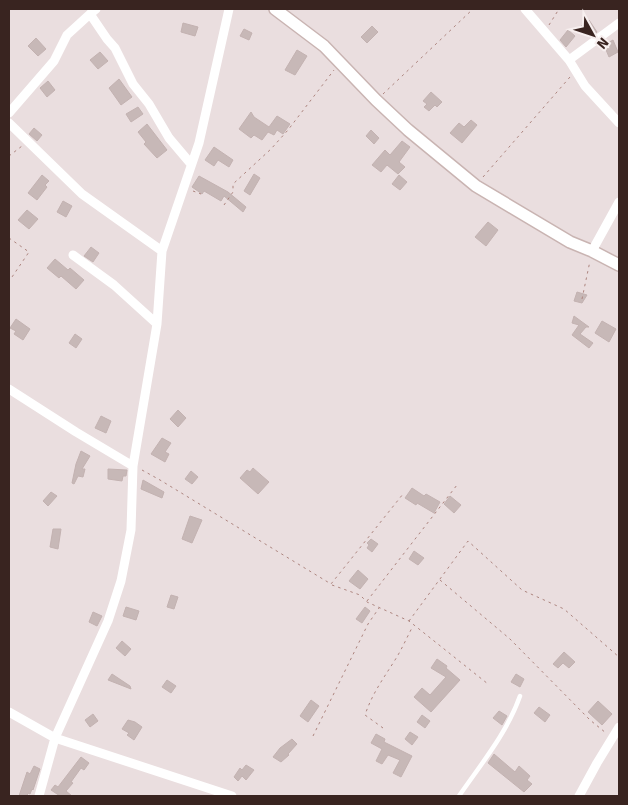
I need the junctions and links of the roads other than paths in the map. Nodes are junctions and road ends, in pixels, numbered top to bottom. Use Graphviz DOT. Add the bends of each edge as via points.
graph roads {
  1 [pos="228,9"];
  2 [pos="275,9"];
  3 [pos="525,9"];
  4 [pos="93,11"];
  5 [pos="619,23"];
  6 [pos="569,60"];
  7 [pos="9,113"];
  8 [pos="9,123"];
  9 [pos="619,123"];
  10 [pos="191,164"];
  11 [pos="619,202"];
  12 [pos="162,251"];
  13 [pos="592,251"];
  14 [pos="73,255"];
  15 [pos="619,265"];
  16 [pos="157,324"];
  17 [pos="9,389"];
  18 [pos="132,466"];
  19 [pos="520,696"];
  20 [pos="9,712"];
  21 [pos="616,734"];
  22 [pos="55,738"];
  23 [pos="39,796"];
  24 [pos="232,796"];
  25 [pos="459,796"];
  26 [pos="579,796"];
  1 -- 10 [label="street" via="199,142"];
  2 -- 13 [label="street" via="324,46 408,130 476,186 570,242"];
  3 -- 6 [label="street"];
  4 -- 7 [label="street" via="67,34 54,61"];
  4 -- 10 [label="street" via="133,84 169,138"];
  5 -- 6 [label="street"];
  6 -- 9 [label="street" via="585,86"];
  8 -- 12 [label="street" via="82,194"];
  10 -- 12 [label="street"];
  11 -- 13 [label="street"];
  12 -- 16 [label="street"];
  13 -- 15 [label="street"];
  14 -- 16 [label="street" via="114,285"];
  16 -- 18 [label="street"];
  17 -- 18 [label="street"];
  18 -- 22 [label="street" via="131,530 121,581 108,621"];
  19 -- 25 [label="lane" via="501,735"];
  20 -- 22 [label="street"];
  21 -- 26 [label="street"];
  22 -- 23 [label="street"];
  22 -- 24 [label="street"];
}
